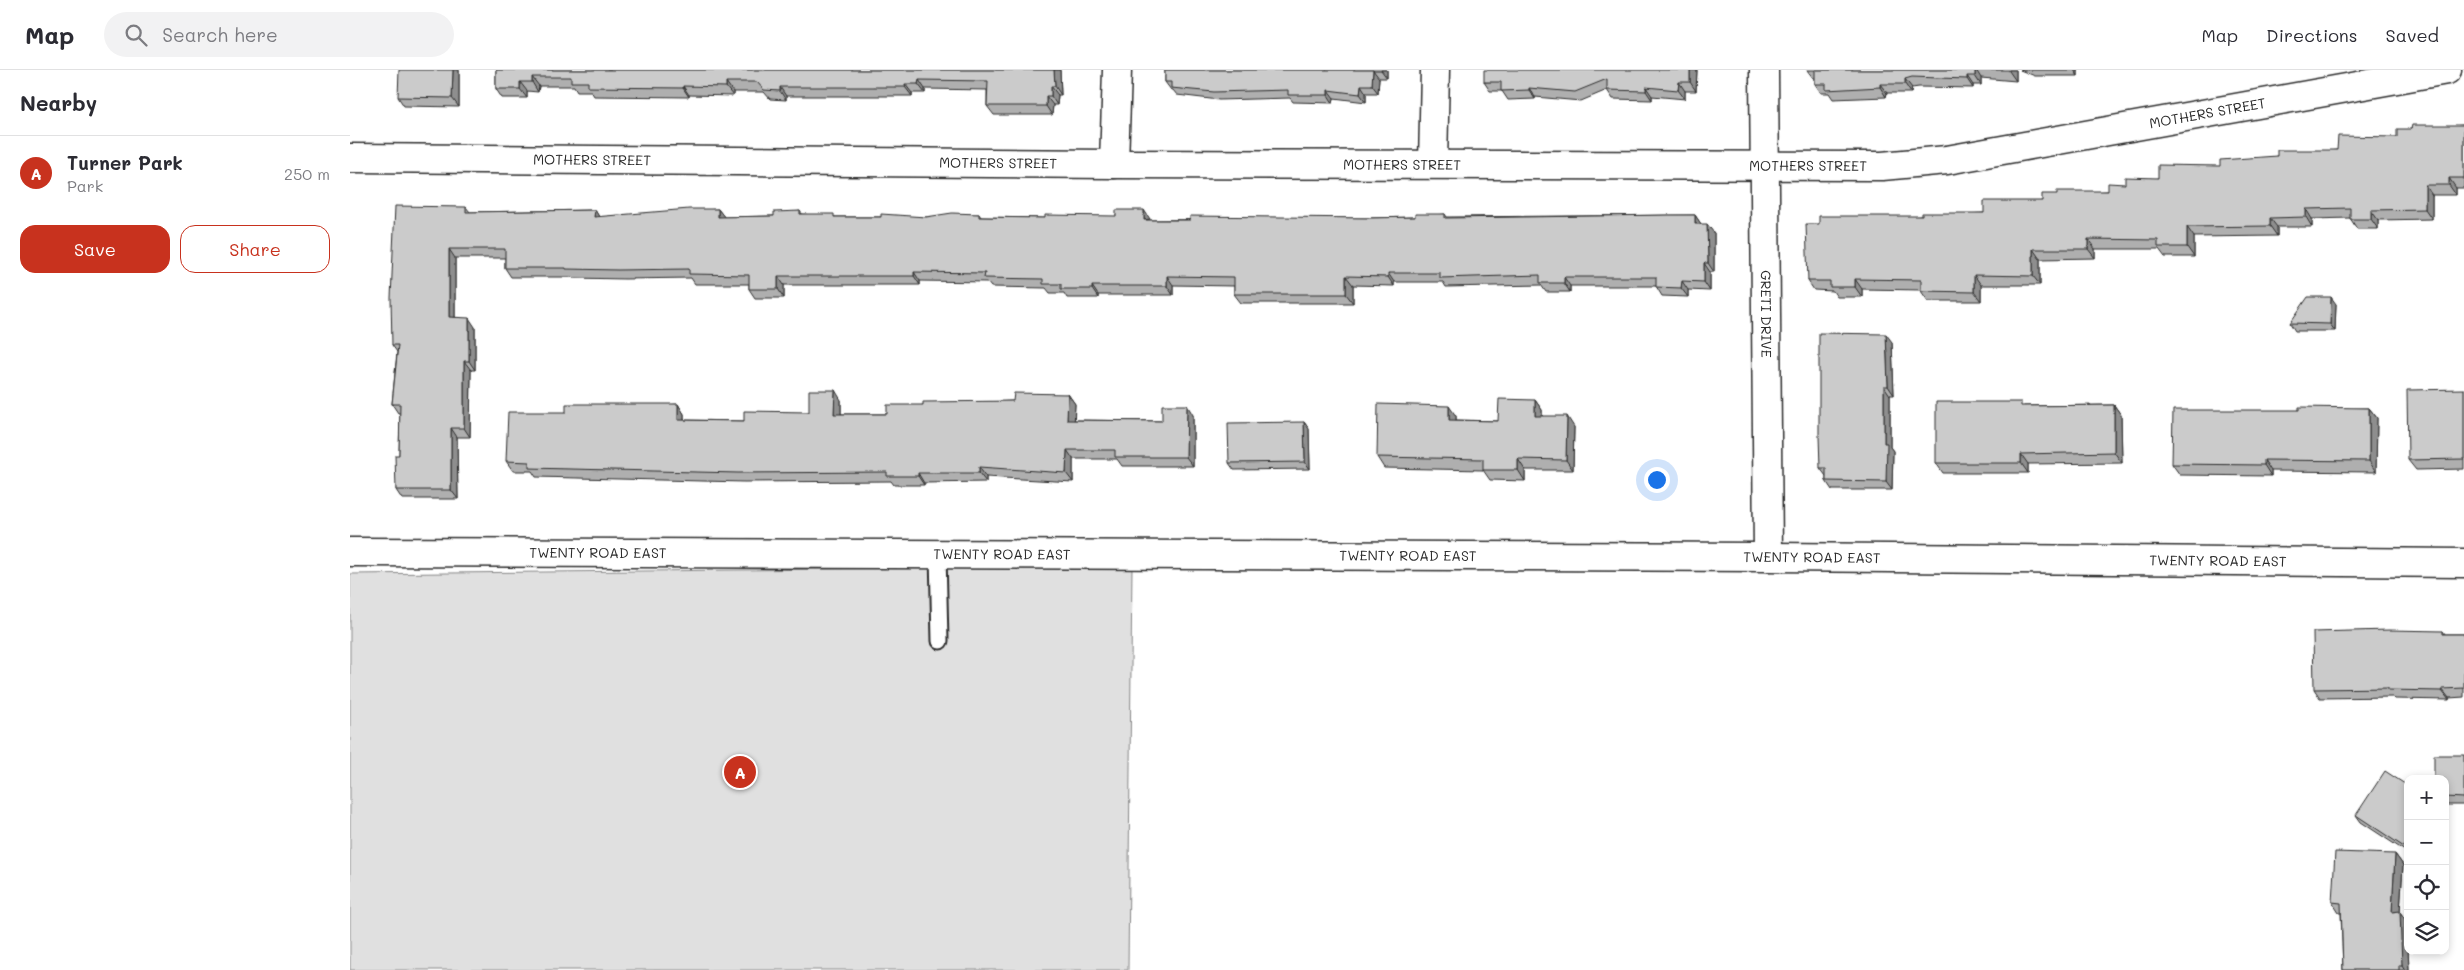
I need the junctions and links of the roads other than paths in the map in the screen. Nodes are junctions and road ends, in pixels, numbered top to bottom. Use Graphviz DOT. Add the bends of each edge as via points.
graph roads {
  1 [pos="1117,70"];
  2 [pos="1435,70"];
  3 [pos="1764,70"];
  4 [pos="2447,70"];
  5 [pos="350,158"];
  6 [pos="1114,164"];
  7 [pos="1433,164"];
  8 [pos="1764,164"];
  9 [pos="350,552"];
  10 [pos="938,554"];
  11 [pos="1768,557"];
  12 [pos="2464,564"];
  13 [pos="940,641"];
  1 -- 6 [label="street"];
  2 -- 7 [label="street"];
  3 -- 8 [label="street, GRETI DRIVE"];
  4 -- 8 [label="street, MOTHERS STREET" via="1947,160 1882,166"];
  5 -- 6 [label="street, MOTHERS STREET"];
  6 -- 7 [label="street, MOTHERS STREET"];
  7 -- 8 [label="street, MOTHERS STREET"];
  8 -- 11 [label="street, GRETI DRIVE"];
  9 -- 10 [label="street, TWENTY ROAD EAST"];
  10 -- 11 [label="street, TWENTY ROAD EAST"];
  10 -- 13 [label="lane"];
  11 -- 12 [label="street, TWENTY ROAD EAST"];
}
